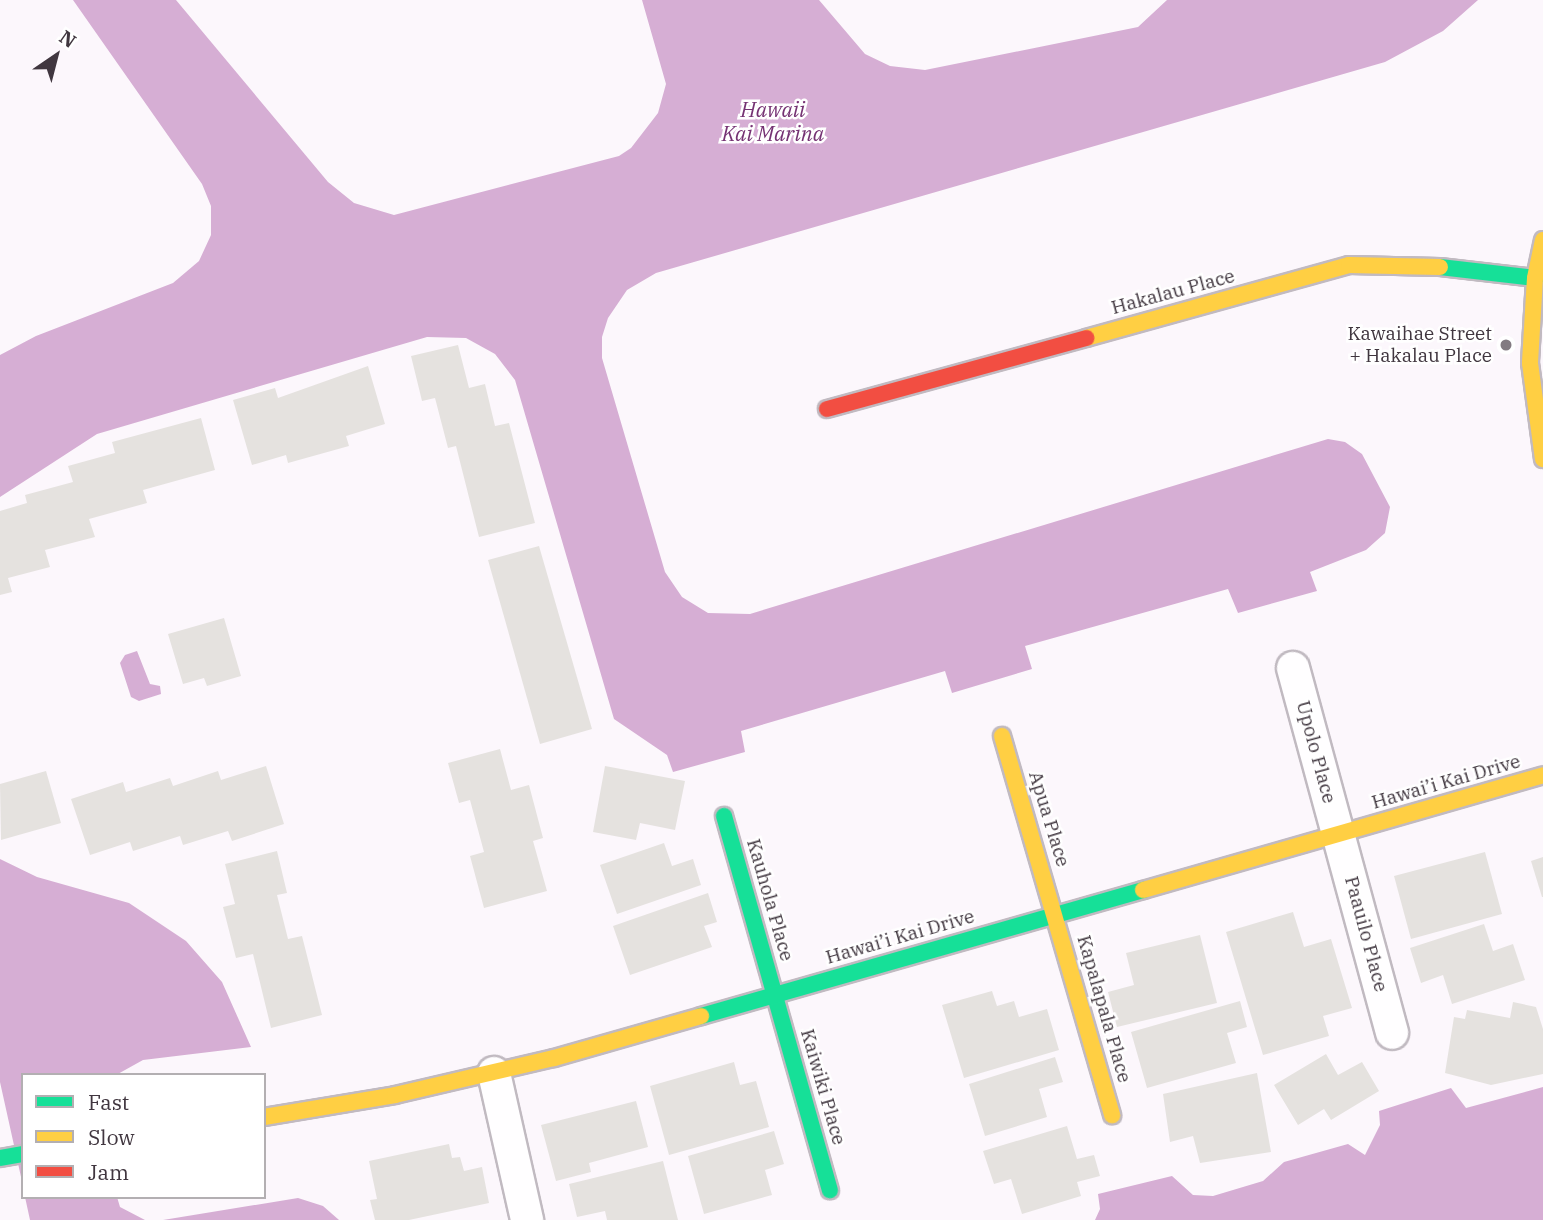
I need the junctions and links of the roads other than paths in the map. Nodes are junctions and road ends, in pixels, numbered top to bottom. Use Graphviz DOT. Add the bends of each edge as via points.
graph roads {
  1 [pos="1543,240"];
  2 [pos="1535,278"];
  3 [pos="827,409"];
  4 [pos="1543,459"];
  5 [pos="1293,668"];
  6 [pos="1002,736"];
  7 [pos="1543,775"];
  8 [pos="724,816"];
  9 [pos="1339,836"];
  10 [pos="1056,915"];
  11 [pos="775,995"];
  12 [pos="1392,1033"];
  13 [pos="494,1073"];
  14 [pos="1112,1115"];
  15 [pos="266,1117"];
  16 [pos="21,1154"];
  17 [pos="0,1158"];
  18 [pos="830,1190"];
  19 [pos="527,1220"];
  1 -- 2 [label="street"];
  2 -- 3 [label="street, Hakalau Place" via="1411,264 1349,265"];
  2 -- 4 [label="street" via="1530,363"];
  5 -- 9 [label="street, Upolo Place"];
  6 -- 10 [label="street, Apua Place"];
  7 -- 9 [label="street, Hawai’i Kai Drive"];
  8 -- 11 [label="street, Kauhola Place"];
  9 -- 10 [label="street, Hawai’i Kai Drive"];
  9 -- 12 [label="street, Paauilo Place"];
  10 -- 11 [label="street, Hawai’i Kai Drive"];
  10 -- 14 [label="street, Kapalapala Place"];
  11 -- 13 [label="street, Hawai’i Kai Drive"];
  11 -- 18 [label="street, Kaiwiki Place"];
  13 -- 15 [label="street, Hawai’i Kai Drive"];
  13 -- 19 [label="street"];
  16 -- 17 [label="street"];
}
